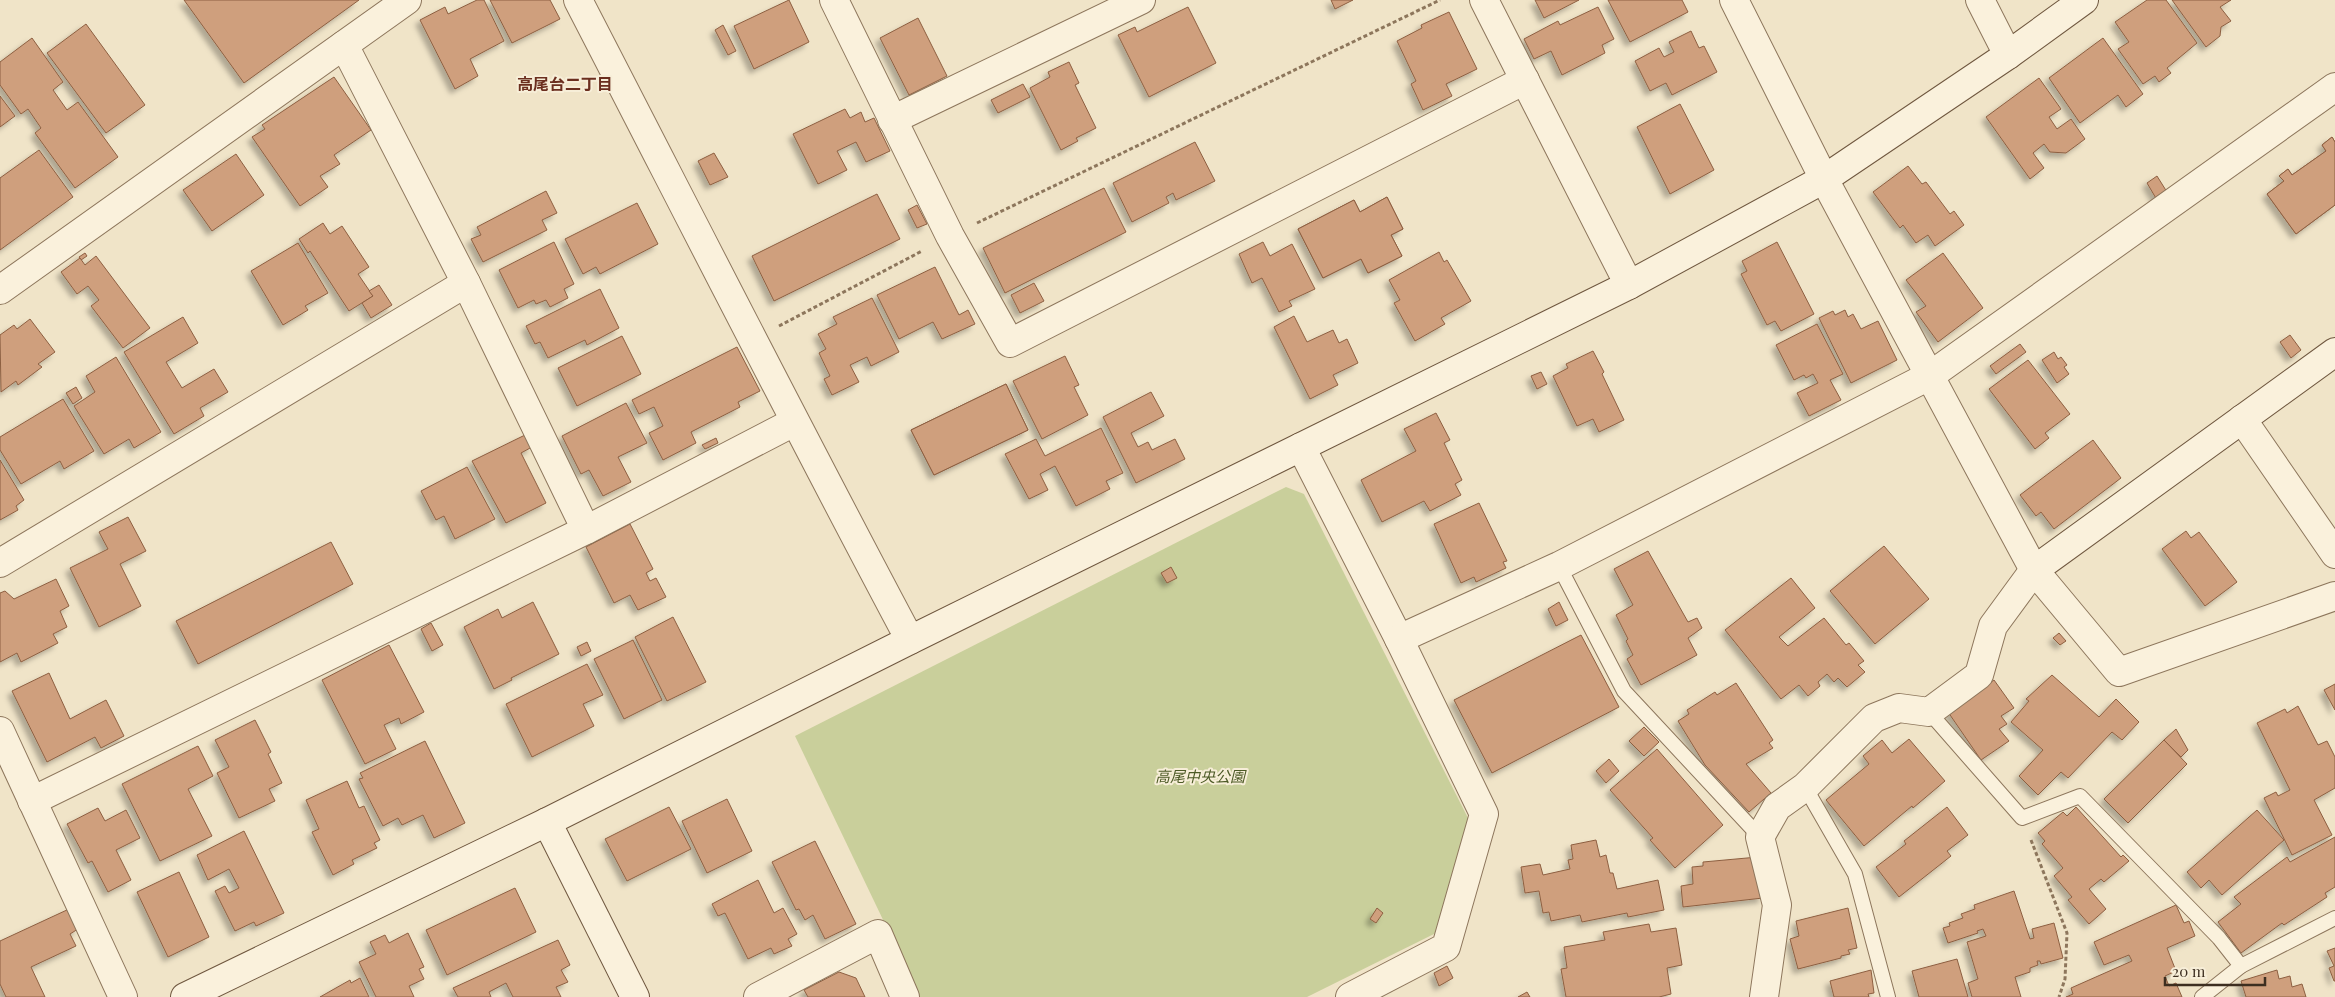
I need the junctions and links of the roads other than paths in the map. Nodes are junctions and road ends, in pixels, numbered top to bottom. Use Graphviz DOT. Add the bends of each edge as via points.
graph roads {
  1 [pos="407,0"];
  2 [pos="578,0"];
  3 [pos="834,0"];
  4 [pos="1141,0"];
  5 [pos="1484,0"];
  6 [pos="1734,0"];
  7 [pos="1980,0"];
  8 [pos="2084,0"];
  9 [pos="344,45"];
  10 [pos="2008,56"];
  11 [pos="1526,80"];
  12 [pos="2335,87"];
  13 [pos="892,120"];
  14 [pos="1824,179"];
  15 [pos="466,282"];
  16 [pos="1629,285"];
  17 [pos="0,290"];
  18 [pos="2335,352"];
  19 [pos="1931,375"];
  20 [pos="2242,419"];
  21 [pos="794,422"];
  22 [pos="1301,447"];
  23 [pos="586,530"];
  24 [pos="2335,554"];
  25 [pos="0,563"];
  26 [pos="1559,566"];
  27 [pos="2034,570"];
  28 [pos="2335,596"];
  29 [pos="1399,639"];
  30 [pos="910,640"];
  31 [pos="1929,712"];
  32 [pos="0,731"];
  33 [pos="1805,787"];
  34 [pos="32,801"];
  35 [pos="547,822"];
  36 [pos="1760,837"];
  37 [pos="2335,918"];
  38 [pos="2241,966"];
  39 [pos="1352,996"];
  40 [pos="123,997"];
  41 [pos="185,997"];
  42 [pos="636,997"];
  43 [pos="758,997"];
  44 [pos="905,997"];
  45 [pos="1764,997"];
  46 [pos="1888,997"];
  47 [pos="2202,997"];
  1 -- 9 [label="street"];
  2 -- 21 [label="street"];
  3 -- 13 [label="street"];
  4 -- 13 [label="street"];
  5 -- 11 [label="street"];
  6 -- 14 [label="street"];
  7 -- 10 [label="street"];
  8 -- 10 [label="street"];
  9 -- 15 [label="street"];
  9 -- 17 [label="street"];
  10 -- 14 [label="street"];
  11 -- 13 [label="street" via="1010,343 950,236"];
  11 -- 16 [label="street"];
  12 -- 19 [label="street"];
  14 -- 16 [label="street"];
  14 -- 19 [label="street"];
  15 -- 23 [label="street"];
  15 -- 25 [label="street"];
  16 -- 22 [label="street"];
  18 -- 20 [label="street"];
  19 -- 26 [label="street"];
  19 -- 27 [label="street"];
  20 -- 24 [label="street"];
  20 -- 27 [label="street"];
  21 -- 23 [label="street"];
  21 -- 30 [label="street"];
  22 -- 29 [label="street"];
  22 -- 30 [label="street"];
  23 -- 34 [label="street"];
  26 -- 29 [label="street"];
  26 -- 36 [label="lane" via="1624,691"];
  27 -- 28 [label="street" via="2119,672"];
  27 -- 31 [label="street" via="1992,626 1979,675"];
  29 -- 39 [label="street" via="1484,814 1446,947"];
  30 -- 35 [label="street"];
  31 -- 33 [label="street" via="1899,708 1874,718"];
  31 -- 38 [label="lane" via="2022,818 2080,796 2219,938"];
  32 -- 34 [label="street"];
  33 -- 36 [label="street" via="1777,807"];
  33 -- 46 [label="lane" via="1855,874"];
  34 -- 40 [label="street"];
  35 -- 41 [label="street"];
  35 -- 42 [label="street"];
  36 -- 45 [label="street" via="1777,906"];
  37 -- 38 [label="lane"];
  38 -- 47 [label="lane"];
  43 -- 44 [label="street" via="878,934"];
}
